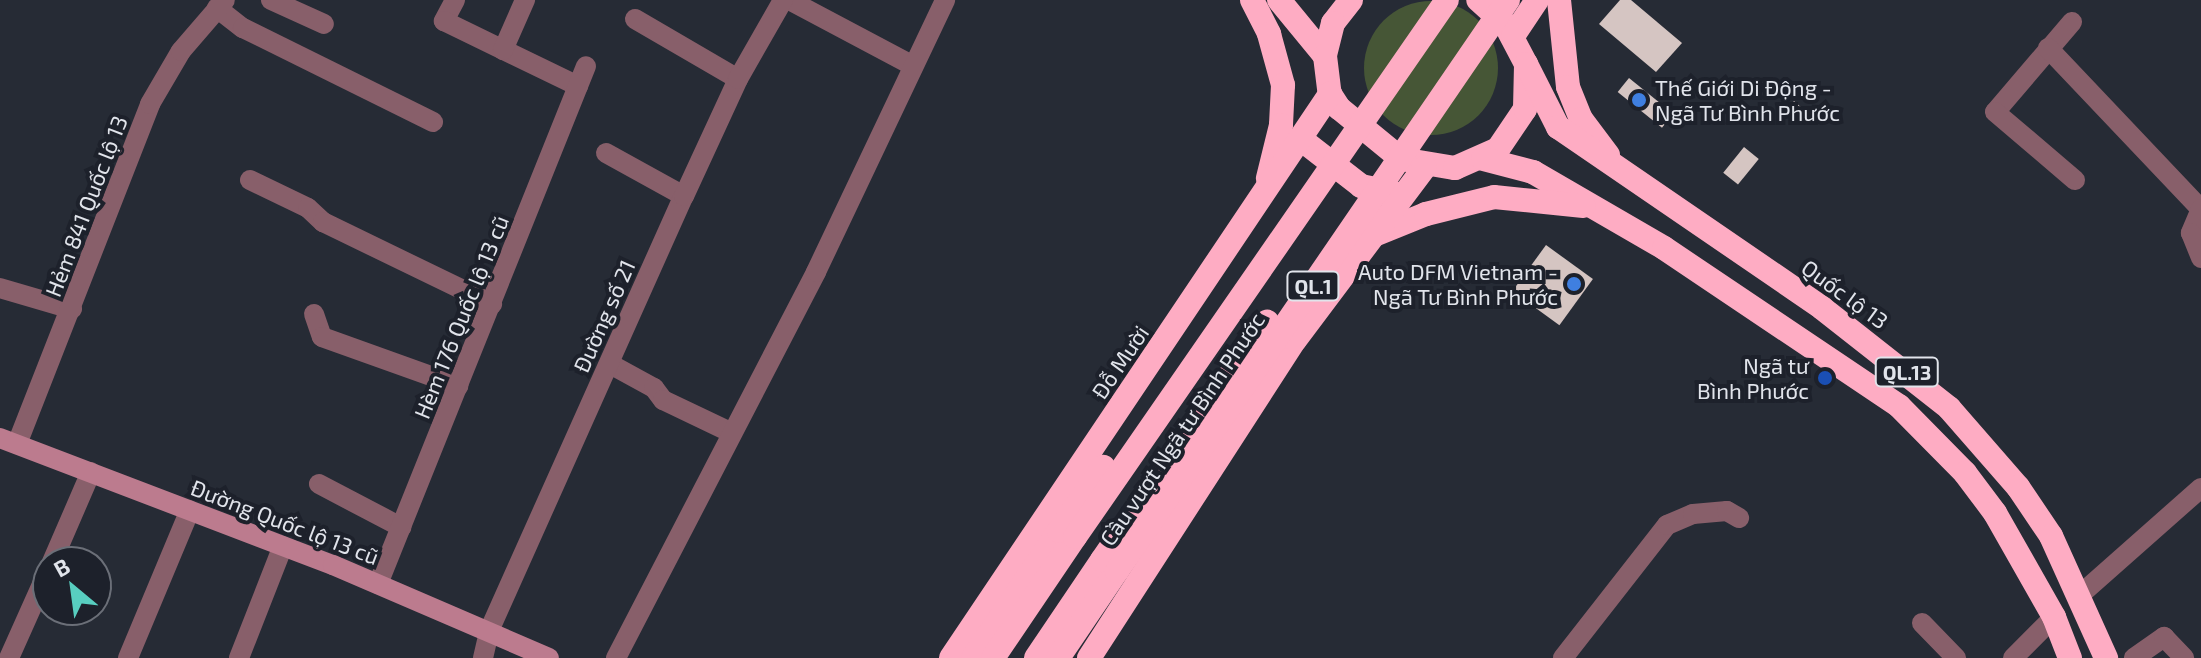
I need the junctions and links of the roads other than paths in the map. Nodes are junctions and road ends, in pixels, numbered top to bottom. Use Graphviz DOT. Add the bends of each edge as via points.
graph roads {
  1 [pos="271,0"];
  2 [pos="525,0"];
  3 [pos="786,0"];
  4 [pos="945,0"];
  5 [pos="1252,0"];
  6 [pos="1279,0"];
  7 [pos="1351,0"];
  8 [pos="1431,0"];
  9 [pos="1447,0"];
  10 [pos="1478,0"];
  11 [pos="1490,0"];
  12 [pos="1508,0"];
  13 [pos="1559,0"];
  14 [pos="453,1"];
  15 [pos="1534,2"];
  16 [pos="221,4"];
  17 [pos="635,19"];
  18 [pos="2072,22"];
  19 [pos="324,24"];
  20 [pos="1513,36"];
  21 [pos="2048,48"];
  22 [pos="503,50"];
  23 [pos="1325,56"];
  24 [pos="1526,64"];
  25 [pos="912,65"];
  26 [pos="586,66"];
  27 [pos="738,79"];
  28 [pos="578,86"];
  29 [pos="1330,94"];
  30 [pos="433,122"];
  31 [pos="1302,140"];
  32 [pos="606,153"];
  33 [pos="1483,159"];
  34 [pos="1425,167"];
  35 [pos="1618,170"];
  36 [pos="250,180"];
  37 [pos="2075,180"];
  38 [pos="1404,193"];
  39 [pos="684,196"];
  40 [pos="1263,196"];
  41 [pos="1595,208"];
  42 [pos="2201,209"];
  43 [pos="1371,237"];
  44 [pos="2201,258"];
  45 [pos="0,288"];
  46 [pos="492,304"];
  47 [pos="72,309"];
  48 [pos="314,314"];
  49 [pos="610,364"];
  50 [pos="459,386"];
  51 [pos="730,432"];
  52 [pos="9,441"];
  53 [pos="91,472"];
  54 [pos="319,484"];
  55 [pos="2201,488"];
  56 [pos="190,510"];
  57 [pos="1739,518"];
  58 [pos="401,527"];
  59 [pos="1067,534"];
  60 [pos="59,546"];
  61 [pos="283,546"];
  62 [pos="1109,566"];
  63 [pos="378,584"];
  64 [pos="2081,594"];
  65 [pos="32,607"];
  66 [pos="2054,617"];
  67 [pos="1922,623"];
  68 [pos="489,631"];
  69 [pos="9,658"];
  70 [pos="128,658"];
  71 [pos="239,658"];
  72 [pos="483,658"];
  73 [pos="549,658"];
  74 [pos="616,658"];
  75 [pos="951,658"];
  76 [pos="973,658"];
  77 [pos="993,658"];
  78 [pos="1036,658"];
  79 [pos="1058,658"];
  80 [pos="1089,658"];
  81 [pos="1563,658"];
  82 [pos="1956,658"];
  83 [pos="2013,658"];
  84 [pos="2070,658"];
  85 [pos="2106,658"];
  86 [pos="2134,658"];
  87 [pos="2184,658"];
  1 -- 19 [label="street"];
  2 -- 22 [label="street"];
  3 -- 25 [label="street"];
  3 -- 27 [label="street, Đường số 21"];
  4 -- 25 [label="street"];
  5 -- 40 [label="highway" via="1269,34 1283,85 1281,125"];
  6 -- 23 [label="highway"];
  7 -- 23 [label="highway" via="1333,23"];
  8 -- 59 [label="highway, Cầu vượt Ngã tư Bình Phước / QL.1, bridge"];
  9 -- 59 [label="highway, Cầu vượt Ngã tư Bình Phước / QL.1, bridge"];
  10 -- 20 [label="highway, QL.13"];
  11 -- 62 [label="highway, Cầu vượt Ngã tư Bình Phước / QL.1, bridge"];
  12 -- 62 [label="highway, Cầu vượt Ngã tư Bình Phước / QL.1, bridge"];
  13 -- 35 [label="highway" via="1573,100"];
  14 -- 22 [label="street" via="444,21"];
  15 -- 20 [label="highway"];
  16 -- 30 [label="street" via="243,28"];
  16 -- 47 [label="street, Hẻm 841 Quốc lộ 13" via="181,51 150,104"];
  17 -- 27 [label="street"];
  18 -- 21 [label="street"];
  20 -- 24 [label="highway, QL.13"];
  21 -- 37 [label="street" via="1995,112"];
  21 -- 42 [label="street"];
  22 -- 28 [label="street"];
  23 -- 29 [label="highway"];
  24 -- 33 [label="highway" via="1519,122"];
  24 -- 35 [label="highway, Quốc lộ 13 / QL.13" via="1558,127"];
  25 -- 51 [label="street" via="816,272"];
  26 -- 28 [label="street, Hèm 176 Quốc lộ 13 cũ"];
  27 -- 39 [label="street, Đường số 21"];
  28 -- 46 [label="street, Hèm 176 Quốc lộ 13 cũ"];
  29 -- 31 [label="highway, Đỗ Mười"];
  29 -- 34 [label="highway, QL.13" via="1376,142"];
  31 -- 38 [label="highway" via="1361,186 1376,193"];
  31 -- 40 [label="highway, Đỗ Mười"];
  32 -- 39 [label="street"];
  33 -- 34 [label="highway, QL.13" via="1455,168"];
  33 -- 41 [label="highway, QL.13" via="1527,169"];
  34 -- 38 [label="highway, QL.1"];
  35 -- 64 [label="highway, Quốc lộ 13 / QL.13" via="1822,308 1949,408 2018,487"];
  36 -- 46 [label="street" via="308,208 323,222"];
  38 -- 43 [label="highway, QL.1"];
  39 -- 49 [label="street, Đường số 21"];
  40 -- 75 [label="highway, Đỗ Mười"];
  41 -- 43 [label="highway" via="1494,197 1434,212"];
  41 -- 66 [label="highway, QL.13" via="1690,265 1899,406 1965,473 1995,513"];
  42 -- 44 [label="street" via="2191,233"];
  43 -- 80 [label="highway, QL.1" via="1265,384"];
  45 -- 47 [label="street"];
  46 -- 50 [label="street, Hèm 176 Quốc lộ 13 cũ"];
  47 -- 52 [label="street, Hẻm 841 Quốc lộ 13"];
  48 -- 50 [label="street" via="322,337"];
  49 -- 51 [label="street" via="654,388 663,400"];
  49 -- 68 [label="street, Đường số 21"];
  50 -- 58 [label="street, Hèm 176 Quốc lộ 13 cũ"];
  51 -- 74 [label="street"];
  52 -- 53 [label="street, Đường Quốc lộ 13 cũ"];
  53 -- 56 [label="street, Đường Quốc lộ 13 cũ"];
  53 -- 60 [label="street"];
  54 -- 58 [label="street"];
  55 -- 64 [label="street"];
  56 -- 61 [label="street, Đường Quốc lộ 13 cũ"];
  56 -- 70 [label="street"];
  57 -- 81 [label="street" via="1727,511 1693,514 1667,525"];
  58 -- 63 [label="street, Hèm 176 Quốc lộ 13 cũ"];
  59 -- 76 [label="highway, QL.1"];
  59 -- 77 [label="highway, QL.1"];
  61 -- 63 [label="street, Đường Quốc lộ 13 cũ"];
  61 -- 71 [label="street"];
  62 -- 78 [label="highway, QL.1"];
  62 -- 79 [label="highway, QL.1"];
  63 -- 68 [label="street, Đường Quốc lộ 13 cũ"];
  64 -- 85 [label="highway, Quốc lộ 13 / QL.13"];
  65 -- 69 [label="street"];
  66 -- 83 [label="street"];
  66 -- 84 [label="highway, QL.13"];
  67 -- 82 [label="street"];
  68 -- 72 [label="street, Đường số 21"];
  68 -- 73 [label="street, Đường Quốc lộ 13 cũ"];
  86 -- 87 [label="street" via="2164,637"];
}
